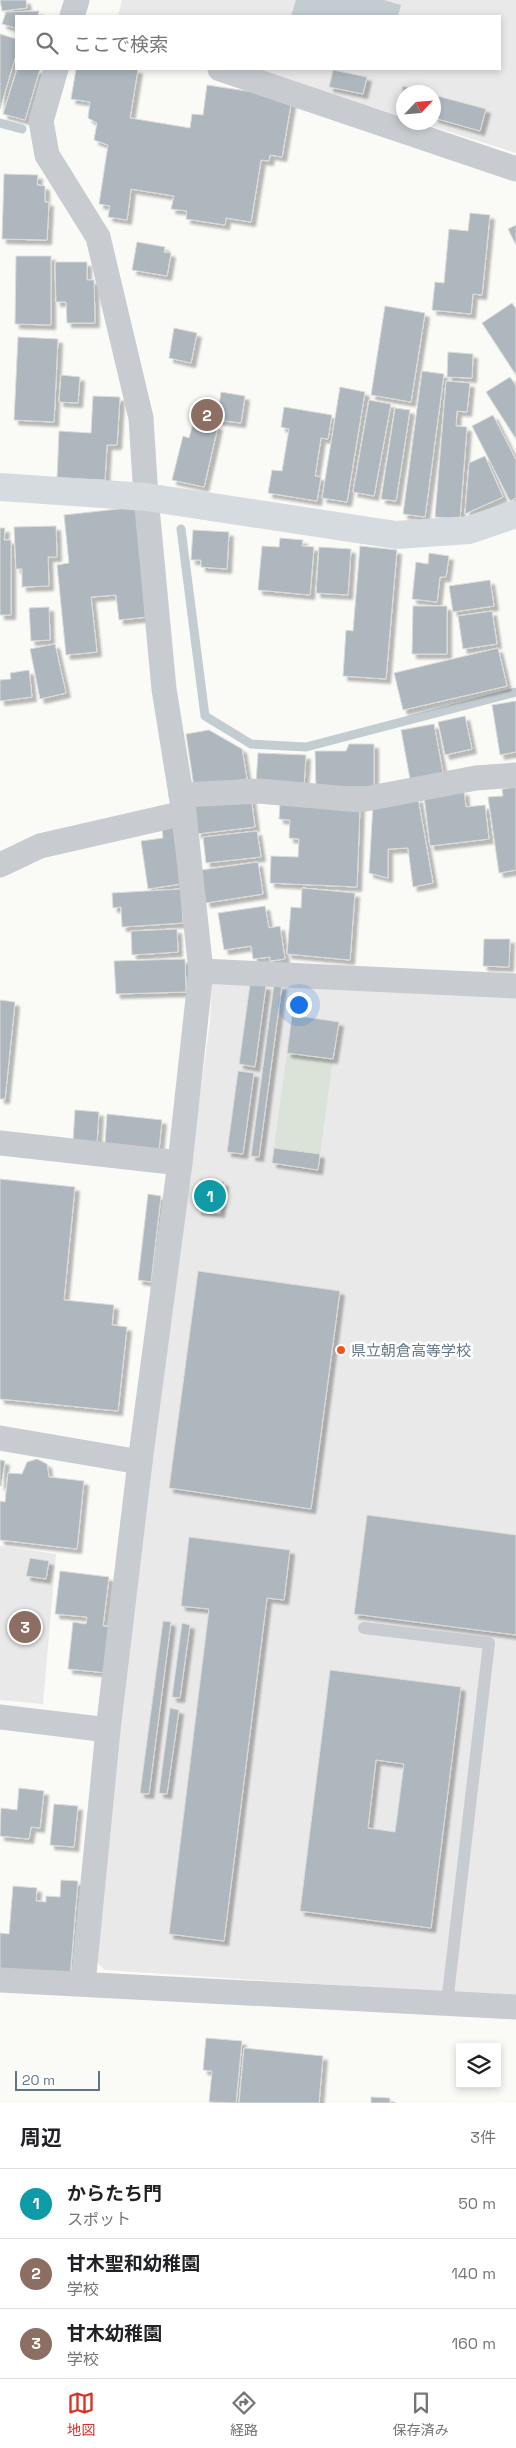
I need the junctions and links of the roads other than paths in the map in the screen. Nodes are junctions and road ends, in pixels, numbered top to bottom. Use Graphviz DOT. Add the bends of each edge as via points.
graph roads {
  1 [pos="77,0"];
  2 [pos="72,15"];
  3 [pos="56,70"];
  4 [pos="223,70"];
  5 [pos="516,169"];
  6 [pos="0,488"];
  7 [pos="146,497"];
  8 [pos="516,514"];
  9 [pos="516,775"];
  10 [pos="182,804"];
  11 [pos="0,865"];
  12 [pos="201,971"];
  13 [pos="516,986"];
  14 [pos="0,1143"];
  15 [pos="180,1163"];
  16 [pos="0,1438"];
  17 [pos="140,1462"];
  18 [pos="364,1628"];
  19 [pos="0,1717"];
  20 [pos="108,1730"];
  21 [pos="0,1980"];
  22 [pos="83,1984"];
  23 [pos="447,2004"];
  24 [pos="516,2007"];
  1 -- 2 [label="street"];
  3 -- 7 [label="street" via="41,121 47,155 98,237 141,418"];
  4 -- 5 [label="street"];
  6 -- 7 [label="street"];
  7 -- 8 [label="street" via="396,535 469,530"];
  7 -- 10 [label="street" via="164,689"];
  9 -- 10 [label="street" via="476,778 360,800 259,791"];
  10 -- 11 [label="street" via="40,846"];
  10 -- 12 [label="street"];
  12 -- 13 [label="street"];
  12 -- 15 [label="street"];
  14 -- 15 [label="street"];
  15 -- 17 [label="street"];
  16 -- 17 [label="street"];
  17 -- 20 [label="street"];
  18 -- 23 [label="lane" via="489,1643"];
  19 -- 20 [label="street"];
  20 -- 22 [label="street"];
  21 -- 22 [label="street"];
  22 -- 23 [label="street"];
  23 -- 24 [label="street"];
}
